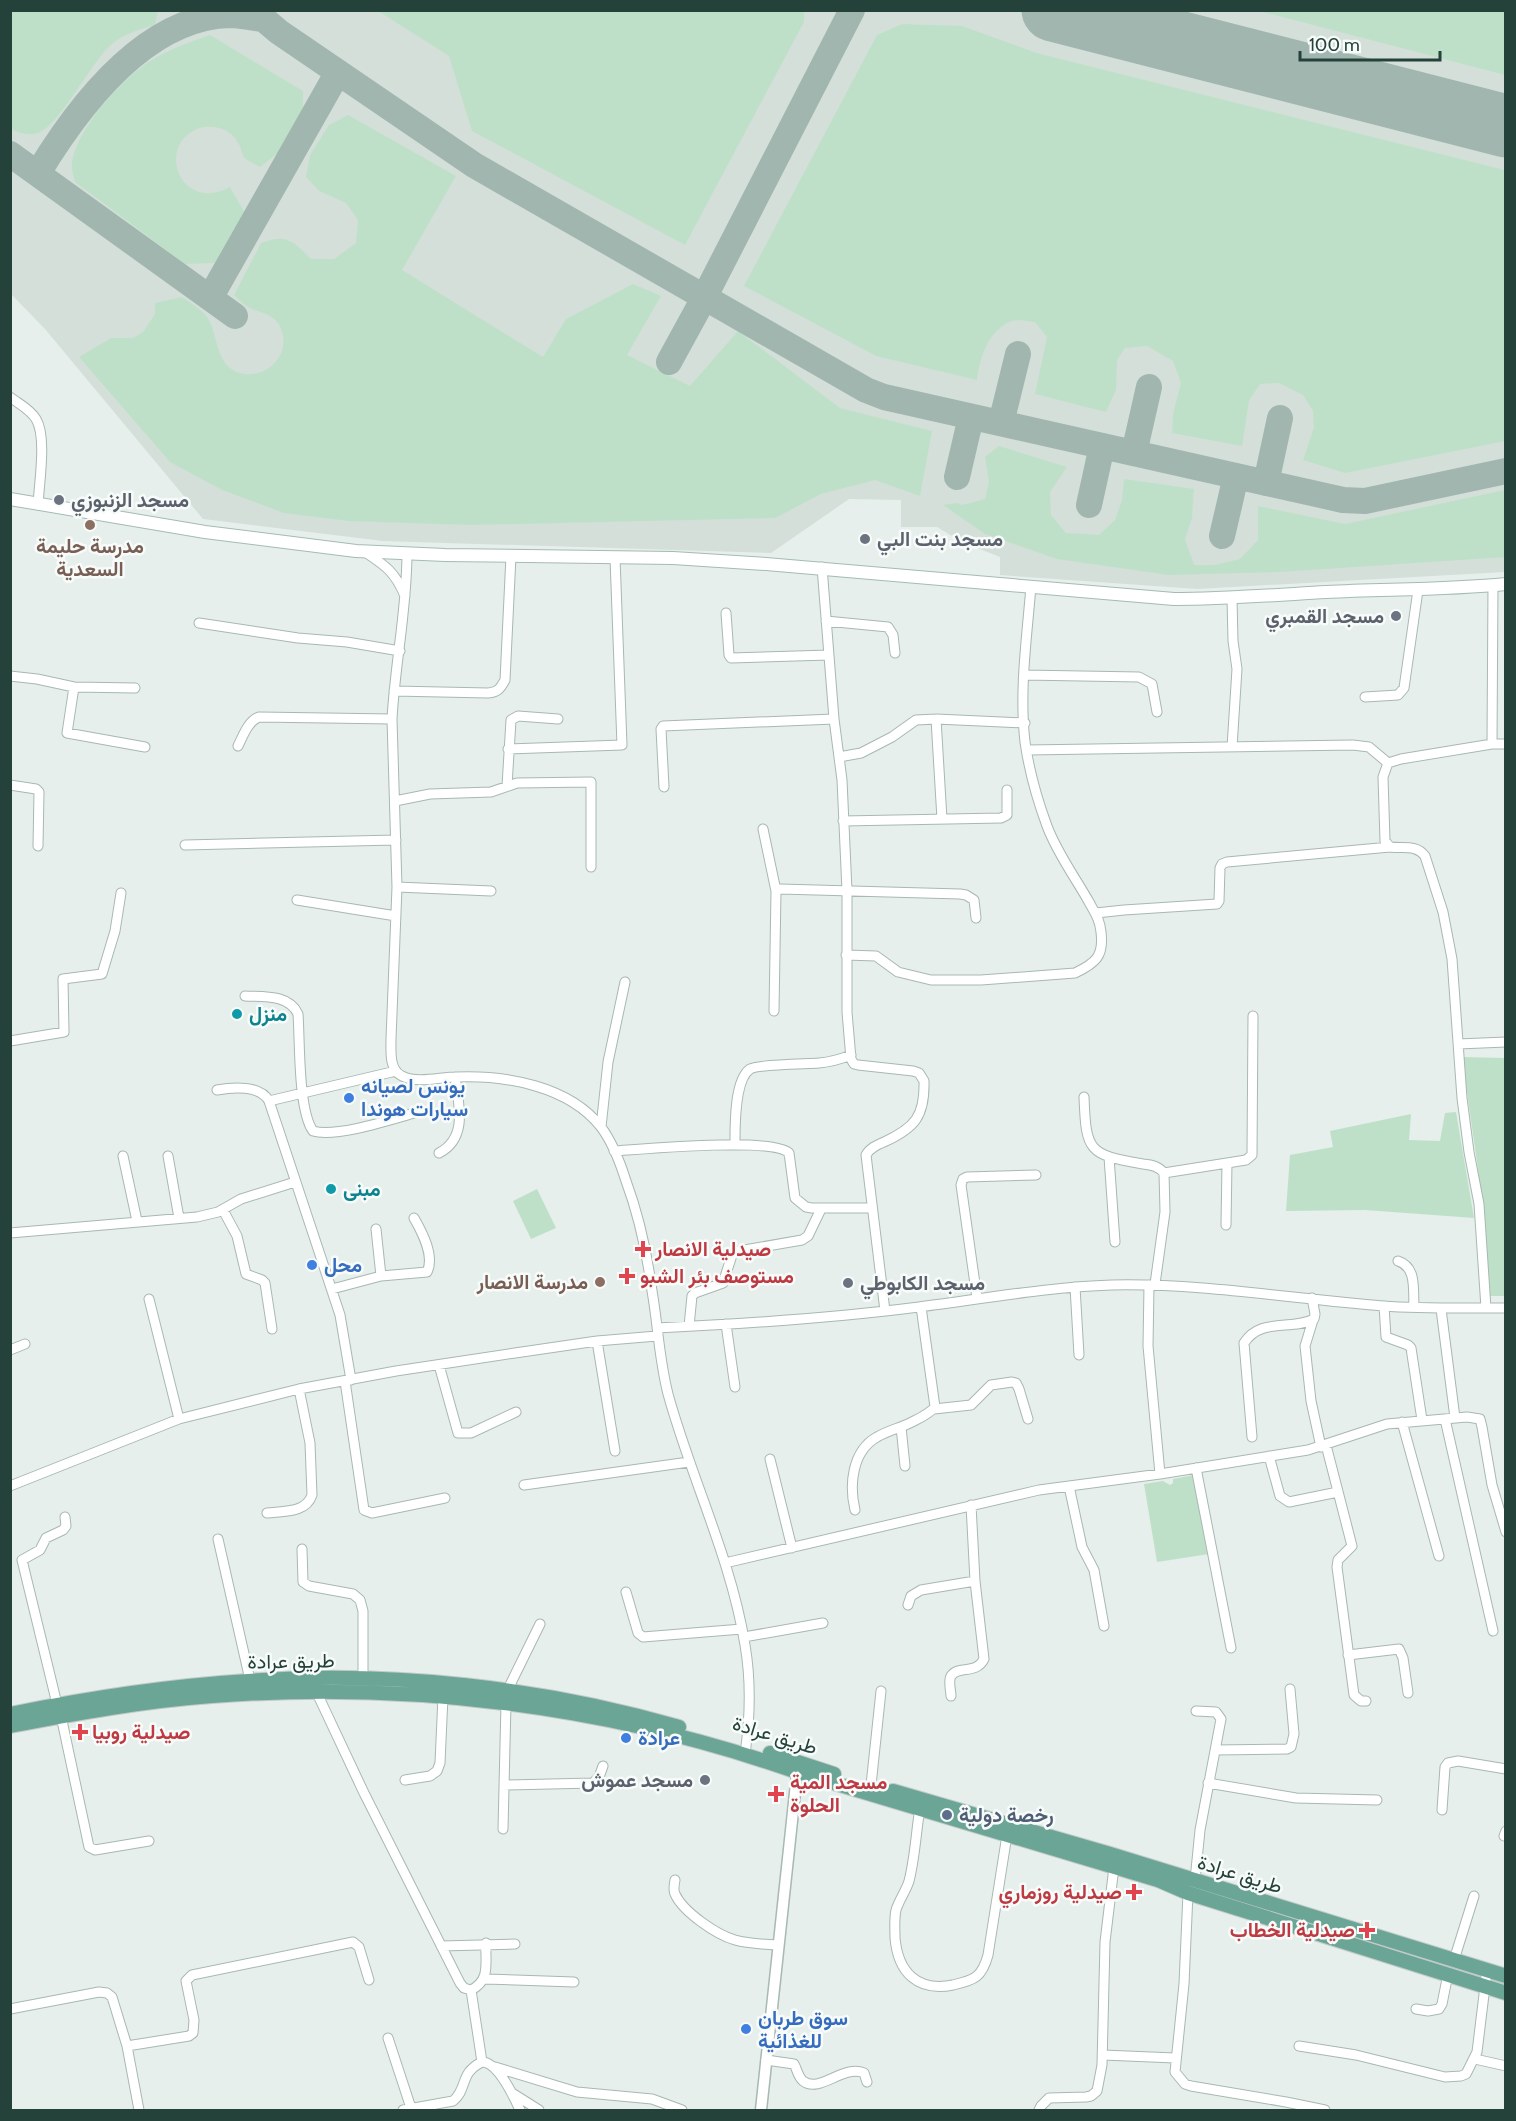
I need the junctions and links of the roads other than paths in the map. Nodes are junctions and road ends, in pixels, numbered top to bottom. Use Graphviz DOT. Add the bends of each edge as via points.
graph roads {
  1 [pos="10,397"];
  2 [pos="10,500"];
  3 [pos="38,505"];
  4 [pos="363,551"];
  5 [pos="407,553"];
  6 [pos="511,556"];
  7 [pos="615,558"];
  8 [pos="822,567"];
  9 [pos="1499,584"];
  10 [pos="1031,586"];
  11 [pos="1418,590"];
  12 [pos="406,598"];
  13 [pos="1232,598"];
  14 [pos="726,613"];
  15 [pos="826,621"];
  16 [pos="199,623"];
  17 [pos="400,651"];
  18 [pos="895,653"];
  19 [pos="829,655"];
  20 [pos="1024,675"];
  21 [pos="10,676"];
  22 [pos="74,687"];
  23 [pos="135,688"];
  24 [pos="394,691"];
  25 [pos="1365,697"];
  26 [pos="1158,712"];
  27 [pos="392,718"];
  28 [pos="558,719"];
  29 [pos="834,719"];
  30 [pos="936,719"];
  31 [pos="1024,723"];
  32 [pos="1492,744"];
  33 [pos="1506,744"];
  34 [pos="238,746"];
  35 [pos="145,747"];
  36 [pos="1232,747"];
  37 [pos="508,749"];
  38 [pos="1027,750"];
  39 [pos="839,757"];
  40 [pos="1388,763"];
  41 [pos="10,785"];
  42 [pos="507,786"];
  43 [pos="664,787"];
  44 [pos="1007,790"];
  45 [pos="395,801"];
  46 [pos="942,819"];
  47 [pos="843,821"];
  48 [pos="763,829"];
  49 [pos="396,840"];
  50 [pos="185,844"];
  51 [pos="38,846"];
  52 [pos="1390,848"];
  53 [pos="591,867"];
  54 [pos="397,887"];
  55 [pos="491,891"];
  56 [pos="776,891"];
  57 [pos="847,891"];
  58 [pos="121,893"];
  59 [pos="297,900"];
  60 [pos="1096,913"];
  61 [pos="396,916"];
  62 [pos="976,918"];
  63 [pos="846,955"];
  64 [pos="625,982"];
  65 [pos="245,996"];
  66 [pos="774,1011"];
  67 [pos="1253,1016"];
  68 [pos="10,1041"];
  69 [pos="1506,1042"];
  70 [pos="1458,1044"];
  71 [pos="851,1055"];
  72 [pos="396,1071"];
  73 [pos="455,1077"];
  74 [pos="218,1090"];
  75 [pos="303,1092"];
  76 [pos="1084,1097"];
  77 [pos="269,1101"];
  78 [pos="418,1112"];
  79 [pos="601,1127"];
  80 [pos="735,1145"];
  81 [pos="614,1151"];
  82 [pos="439,1153"];
  83 [pos="123,1155"];
  84 [pos="168,1156"];
  85 [pos="1109,1157"];
  86 [pos="1227,1163"];
  87 [pos="1164,1173"];
  88 [pos="1036,1175"];
  89 [pos="295,1182"];
  90 [pos="872,1208"];
  91 [pos="822,1209"];
  92 [pos="223,1210"];
  93 [pos="179,1218"];
  94 [pos="414,1218"];
  95 [pos="137,1221"];
  96 [pos="1226,1225"];
  97 [pos="376,1228"];
  98 [pos="10,1233"];
  99 [pos="1115,1242"];
  100 [pos="1398,1261"];
  101 [pos="381,1276"];
  102 [pos="1152,1285"];
  103 [pos="1075,1287"];
  104 [pos="332,1289"];
  105 [pos="977,1298"];
  106 [pos="1312,1298"];
  107 [pos="149,1299"];
  108 [pos="1384,1306"];
  109 [pos="921,1307"];
  110 [pos="1414,1307"];
  111 [pos="1486,1308"];
  112 [pos="1506,1308"];
  113 [pos="1441,1309"];
  114 [pos="885,1311"];
  115 [pos="1313,1320"];
  116 [pos="726,1324"];
  117 [pos="689,1326"];
  118 [pos="272,1329"];
  119 [pos="657,1332"];
  120 [pos="597,1341"];
  121 [pos="25,1344"];
  122 [pos="10,1350"];
  123 [pos="1079,1355"];
  124 [pos="439,1365"];
  125 [pos="348,1380"];
  126 [pos="735,1387"];
  127 [pos="299,1389"];
  128 [pos="934,1409"];
  129 [pos="516,1412"];
  130 [pos="1450,1418"];
  131 [pos="179,1419"];
  132 [pos="1028,1419"];
  133 [pos="1422,1420"];
  134 [pos="1402,1422"];
  135 [pos="901,1427"];
  136 [pos="1252,1437"];
  137 [pos="1323,1446"];
  138 [pos="615,1451"];
  139 [pos="1269,1456"];
  140 [pos="770,1459"];
  141 [pos="689,1462"];
  142 [pos="905,1466"];
  143 [pos="1196,1468"];
  144 [pos="1160,1474"];
  145 [pos="10,1485"];
  146 [pos="524,1485"];
  147 [pos="1069,1486"];
  148 [pos="1338,1492"];
  149 [pos="445,1498"];
  150 [pos="971,1506"];
  151 [pos="855,1509"];
  152 [pos="267,1514"];
  153 [pos="65,1517"];
  154 [pos="1506,1532"];
  155 [pos="218,1539"];
  156 [pos="792,1548"];
  157 [pos="302,1549"];
  158 [pos="1439,1556"];
  159 [pos="725,1563"];
  160 [pos="975,1581"];
  161 [pos="626,1592"];
  162 [pos="908,1605"];
  163 [pos="823,1623"];
  164 [pos="540,1624"];
  165 [pos="1104,1626"];
  166 [pos="1493,1630"];
  167 [pos="743,1633"];
  168 [pos="1231,1648"];
  169 [pos="1348,1655"];
  170 [pos="363,1679"];
  171 [pos="250,1680"];
  172 [pos="1290,1689"];
  173 [pos="316,1691"];
  174 [pos="881,1691"];
  175 [pos="1408,1693"];
  176 [pos="442,1696"];
  177 [pos="951,1696"];
  178 [pos="507,1697"];
  179 [pos="1366,1701"];
  180 [pos="59,1710"];
  181 [pos="1196,1711"];
  182 [pos="10,1714"];
  183 [pos="10,1726"];
  184 [pos="746,1750"];
  185 [pos="1216,1750"];
  186 [pos="603,1766"];
  187 [pos="798,1767"];
  188 [pos="1506,1769"];
  189 [pos="405,1780"];
  190 [pos="1208,1782"];
  191 [pos="504,1785"];
  192 [pos="871,1785"];
  193 [pos="1377,1800"];
  194 [pos="920,1808"];
  195 [pos="1442,1810"];
  196 [pos="503,1829"];
  197 [pos="1007,1835"];
  198 [pos="148,1840"];
  199 [pos="1114,1867"];
  200 [pos="675,1880"];
  201 [pos="1191,1886"];
  202 [pos="1474,1896"];
  203 [pos="486,1944"];
  204 [pos="515,1944"];
  205 [pos="441,1946"];
  206 [pos="778,1946"];
  207 [pos="1454,1960"];
  208 [pos="1488,1970"];
  209 [pos="1448,1974"];
  210 [pos="1506,1976"];
  211 [pos="485,1979"];
  212 [pos="369,1980"];
  213 [pos="574,1982"];
  214 [pos="1484,1986"];
  215 [pos="471,1990"];
  216 [pos="1506,1993"];
  217 [pos="10,2009"];
  218 [pos="1416,2009"];
  219 [pos="388,2038"];
  220 [pos="127,2046"];
  221 [pos="1299,2046"];
  222 [pos="1103,2055"];
  223 [pos="1175,2058"];
  224 [pos="1474,2059"];
  225 [pos="766,2060"];
  226 [pos="482,2062"];
  227 [pos="1506,2066"];
  228 [pos="495,2067"];
  229 [pos="867,2082"];
  230 [pos="512,2093"];
  231 [pos="407,2109"];
  232 [pos="137,2110"];
  233 [pos="520,2110"];
  234 [pos="538,2110"];
  235 [pos="682,2110"];
  236 [pos="761,2110"];
  237 [pos="1039,2110"];
  238 [pos="1325,2110"];
  1 -- 3 [label="street" via="30,412 39,427"];
  2 -- 3 [label="main road"];
  3 -- 4 [label="main road" via="205,532"];
  4 -- 5 [label="main road"];
  4 -- 12 [label="street" via="394,574"];
  5 -- 6 [label="main road"];
  5 -- 12 [label="street"];
  6 -- 7 [label="main road"];
  6 -- 24 [label="street" via="506,669 501,688 488,693"];
  7 -- 8 [label="main road"];
  7 -- 37 [label="street" via="622,745"];
  8 -- 10 [label="main road"];
  8 -- 15 [label="street"];
  9 -- 11 [label="main road"];
  9 -- 32 [label="street"];
  10 -- 13 [label="main road" via="1174,599"];
  10 -- 20 [label="street"];
  11 -- 13 [label="main road"];
  11 -- 25 [label="street" via="1404,688 1398,695"];
  12 -- 17 [label="street"];
  13 -- 36 [label="street" via="1237,669"];
  14 -- 19 [label="street" via="731,658"];
  15 -- 18 [label="street" via="888,627"];
  15 -- 19 [label="street"];
  16 -- 17 [label="street"];
  17 -- 24 [label="street"];
  19 -- 29 [label="street"];
  20 -- 26 [label="street" via="1138,677 1152,684"];
  20 -- 31 [label="street"];
  21 -- 22 [label="street"];
  22 -- 23 [label="street"];
  22 -- 35 [label="street" via="67,733"];
  24 -- 27 [label="street"];
  27 -- 34 [label="street" via="255,717"];
  27 -- 45 [label="street"];
  28 -- 37 [label="street" via="514,717 509,726"];
  29 -- 39 [label="street"];
  29 -- 43 [label="street" via="663,726"];
  30 -- 31 [label="street"];
  30 -- 39 [label="street" via="916,720 861,753"];
  30 -- 46 [label="street"];
  31 -- 38 [label="street"];
  32 -- 33 [label="street"];
  32 -- 40 [label="street"];
  36 -- 38 [label="street"];
  36 -- 40 [label="street" via="1353,745 1369,747"];
  37 -- 42 [label="street"];
  38 -- 60 [label="street" via="1048,827"];
  39 -- 47 [label="street"];
  40 -- 52 [label="street" via="1383,777 1383,816"];
  41 -- 51 [label="street" via="39,792"];
  42 -- 45 [label="street" via="491,792 430,794"];
  42 -- 53 [label="street" via="591,782"];
  44 -- 46 [label="street" via="1006,816"];
  45 -- 49 [label="street"];
  46 -- 47 [label="street"];
  47 -- 57 [label="street"];
  48 -- 56 [label="street"];
  49 -- 50 [label="street"];
  49 -- 54 [label="street"];
  52 -- 60 [label="street" via="1227,862 1220,868 1217,904"];
  52 -- 70 [label="street" via="1415,848 1425,856 1443,912 1452,959"];
  54 -- 55 [label="street"];
  54 -- 61 [label="street"];
  56 -- 57 [label="street"];
  56 -- 66 [label="street"];
  57 -- 62 [label="street" via="966,895 974,900"];
  57 -- 63 [label="street"];
  58 -- 68 [label="street" via="102,974 63,979 64,1032"];
  59 -- 61 [label="street"];
  60 -- 63 [label="street" via="1101,931 1100,955 1075,973 931,980 898,972 876,956"];
  61 -- 72 [label="street" via="391,1039"];
  63 -- 71 [label="street"];
  64 -- 79 [label="street" via="608,1062"];
  65 -- 75 [label="street" via="283,999 295,1007"];
  67 -- 86 [label="street" via="1253,1151 1246,1160"];
  69 -- 70 [label="street"];
  70 -- 111 [label="street" via="1469,1152 1479,1204"];
  71 -- 80 [label="street" via="821,1063 750,1070 743,1078 739,1095"];
  71 -- 90 [label="street" via="854,1064 913,1071 924,1081 914,1125 866,1155"];
  72 -- 73 [label="street" via="413,1079"];
  72 -- 75 [label="street"];
  73 -- 79 [label="street" via="496,1078 544,1089 582,1108"];
  73 -- 82 [label="street" via="458,1131 454,1143"];
  74 -- 77 [label="street" via="260,1092"];
  75 -- 77 [label="street"];
  75 -- 78 [label="street" via="309,1126 322,1134"];
  76 -- 85 [label="street" via="1087,1137 1095,1149"];
  77 -- 89 [label="street"];
  79 -- 81 [label="street"];
  80 -- 81 [label="street"];
  80 -- 91 [label="street" via="785,1149 789,1153 795,1198 806,1207"];
  81 -- 119 [label="street" via="640,1222"];
  83 -- 95 [label="street"];
  84 -- 93 [label="street"];
  85 -- 87 [label="street" via="1156,1166"];
  85 -- 99 [label="street"];
  86 -- 87 [label="street"];
  86 -- 96 [label="street"];
  87 -- 102 [label="street" via="1165,1212"];
  88 -- 105 [label="street" via="963,1179"];
  89 -- 92 [label="street" via="241,1199"];
  89 -- 104 [label="street"];
  90 -- 91 [label="street"];
  90 -- 114 [label="street"];
  91 -- 117 [label="street" via="802,1240 733,1251 723,1283 692,1296"];
  92 -- 93 [label="street"];
  92 -- 118 [label="street" via="237,1236 246,1274 265,1284"];
  93 -- 95 [label="street"];
  94 -- 101 [label="street" via="424,1240 429,1270 424,1274"];
  95 -- 98 [label="street"];
  97 -- 101 [label="street"];
  100 -- 110 [label="street" via="1411,1271"];
  101 -- 104 [label="street"];
  102 -- 103 [label="street"];
  102 -- 106 [label="street"];
  102 -- 144 [label="street" via="1148,1346"];
  103 -- 105 [label="street"];
  103 -- 123 [label="street"];
  104 -- 125 [label="street" via="340,1315"];
  105 -- 109 [label="street"];
  106 -- 108 [label="street"];
  106 -- 115 [label="street"];
  107 -- 131 [label="street"];
  108 -- 110 [label="street"];
  108 -- 133 [label="street" via="1386,1337 1411,1348"];
  109 -- 114 [label="street"];
  109 -- 128 [label="street"];
  110 -- 113 [label="street"];
  111 -- 112 [label="street"];
  111 -- 113 [label="street"];
  113 -- 130 [label="street"];
  114 -- 116 [label="street"];
  115 -- 136 [label="street" via="1266,1326 1244,1343"];
  115 -- 137 [label="street" via="1305,1347 1311,1401"];
  116 -- 117 [label="street"];
  116 -- 126 [label="street"];
  117 -- 119 [label="street"];
  119 -- 120 [label="street"];
  119 -- 141 [label="street" via="668,1394"];
  120 -- 124 [label="street"];
  120 -- 138 [label="street"];
  121 -- 122 [label="street"];
  124 -- 125 [label="street"];
  124 -- 129 [label="street" via="458,1433 471,1433"];
  125 -- 127 [label="street"];
  125 -- 149 [label="street" via="364,1510 372,1513"];
  127 -- 131 [label="street"];
  127 -- 152 [label="street" via="310,1443 312,1495 302,1508"];
  128 -- 132 [label="street" via="971,1405 991,1385 1012,1382 1019,1389"];
  128 -- 135 [label="street"];
  130 -- 133 [label="street"];
  130 -- 154 [label="street" via="1480,1419"];
  130 -- 166 [label="street"];
  131 -- 145 [label="street"];
  133 -- 134 [label="street"];
  134 -- 137 [label="street"];
  134 -- 158 [label="street"];
  135 -- 142 [label="street"];
  135 -- 151 [label="street" via="877,1437 862,1450 854,1471"];
  137 -- 139 [label="street"];
  137 -- 148 [label="street"];
  139 -- 143 [label="street"];
  139 -- 148 [label="street" via="1284,1500"];
  140 -- 156 [label="street"];
  141 -- 146 [label="street"];
  141 -- 159 [label="street"];
  143 -- 144 [label="street"];
  143 -- 168 [label="street"];
  144 -- 147 [label="street"];
  147 -- 150 [label="street"];
  147 -- 165 [label="street" via="1082,1547 1095,1570"];
  148 -- 169 [label="street" via="1352,1546 1338,1560 1337,1567"];
  150 -- 156 [label="street"];
  150 -- 160 [label="street"];
  153 -- 180 [label="street" via="63,1530 46,1538 40,1550 22,1560"];
  155 -- 171 [label="street"];
  156 -- 159 [label="street"];
  157 -- 170 [label="street" via="303,1582 353,1594 360,1600"];
  159 -- 167 [label="street"];
  160 -- 162 [label="street" via="921,1590 911,1596"];
  160 -- 177 [label="street" via="984,1659 976,1668 952,1675"];
  161 -- 167 [label="street" via="638,1633 643,1637"];
  163 -- 167 [label="street"];
  164 -- 178 [label="street"];
  167 -- 184 [label="street" via="748,1669"];
  169 -- 175 [label="street" via="1399,1649"];
  169 -- 179 [label="street" via="1354,1695"];
  170 -- 171 [label="main road, طريق عرادة"];
  170 -- 178 [label="main road, طريق عرادة" via="423,1682"];
  171 -- 180 [label="main road, طريق عرادة" via="168,1688"];
  172 -- 185 [label="street" via="1292,1747"];
  173 -- 176 [label="main road, طريق عرادة"];
  173 -- 180 [label="main road, طريق عرادة"];
  173 -- 205 [label="street"];
  174 -- 192 [label="street"];
  176 -- 178 [label="main road, طريق عرادة"];
  176 -- 189 [label="street" via="437,1771"];
  178 -- 184 [label="main road, طريق عرادة" via="568,1702 658,1720"];
  178 -- 191 [label="street"];
  180 -- 182 [label="main road, طريق عرادة"];
  180 -- 183 [label="main road, طريق عرادة"];
  180 -- 198 [label="street" via="89,1847 95,1850"];
  181 -- 185 [label="street" via="1212,1710 1219,1715"];
  184 -- 187 [label="main road, طريق عرادة"];
  185 -- 190 [label="street"];
  186 -- 191 [label="street" via="593,1783"];
  187 -- 192 [label="main road, طريق عرادة"];
  187 -- 194 [label="main road, طريق عرادة"];
  187 -- 206 [label="street"];
  188 -- 195 [label="street" via="1458,1761 1448,1763"];
  190 -- 193 [label="street" via="1296,1798"];
  190 -- 201 [label="street"];
  191 -- 196 [label="street"];
  192 -- 201 [label="main road, طريق عرادة" via="953,1807"];
  194 -- 197 [label="main road, طريق عرادة"];
  194 -- 197 [label="street" via="909,1882 896,1908 894,1926 899,1959 921,1984 953,1985 974,1979 982,1972 990,1945"];
  197 -- 199 [label="main road, طريق عرادة"];
  199 -- 201 [label="main road, طريق عرادة"];
  199 -- 222 [label="street" via="1105,1942"];
  200 -- 206 [label="street" via="675,1895 712,1930 738,1941"];
  201 -- 207 [label="main road, طريق عرادة"];
  201 -- 209 [label="main road"];
  201 -- 223 [label="street"];
  202 -- 207 [label="street"];
  203 -- 204 [label="street"];
  203 -- 205 [label="street"];
  203 -- 211 [label="street"];
  205 -- 215 [label="street" via="460,1983"];
  206 -- 225 [label="street"];
  207 -- 208 [label="main road, طريق عرادة"];
  208 -- 210 [label="main road, طريق عرادة"];
  208 -- 214 [label="street"];
  209 -- 214 [label="main road"];
  209 -- 218 [label="street" via="1439,2009"];
  211 -- 213 [label="street"];
  211 -- 215 [label="street"];
  212 -- 220 [label="street" via="359,1947 353,1942 192,1975 186,1981 193,2033"];
  214 -- 216 [label="main road"];
  214 -- 224 [label="street"];
  215 -- 226 [label="street"];
  217 -- 220 [label="street" via="107,1993 112,1997"];
  219 -- 231 [label="street"];
  220 -- 232 [label="street"];
  221 -- 224 [label="street" via="1356,2055 1445,2077 1466,2074"];
  222 -- 223 [label="street"];
  222 -- 237 [label="street" via="1094,2094 1049,2098"];
  223 -- 238 [label="street" via="1175,2072 1185,2084"];
  224 -- 227 [label="street"];
  225 -- 229 [label="street" via="794,2064 807,2083 822,2083 850,2070 864,2073"];
  225 -- 236 [label="street"];
  226 -- 228 [label="street"];
  226 -- 231 [label="street" via="466,2075 453,2101"];
  228 -- 230 [label="street"];
  228 -- 235 [label="street" via="577,2092 652,2099"];
  230 -- 233 [label="street"];
  230 -- 234 [label="street"];
}
